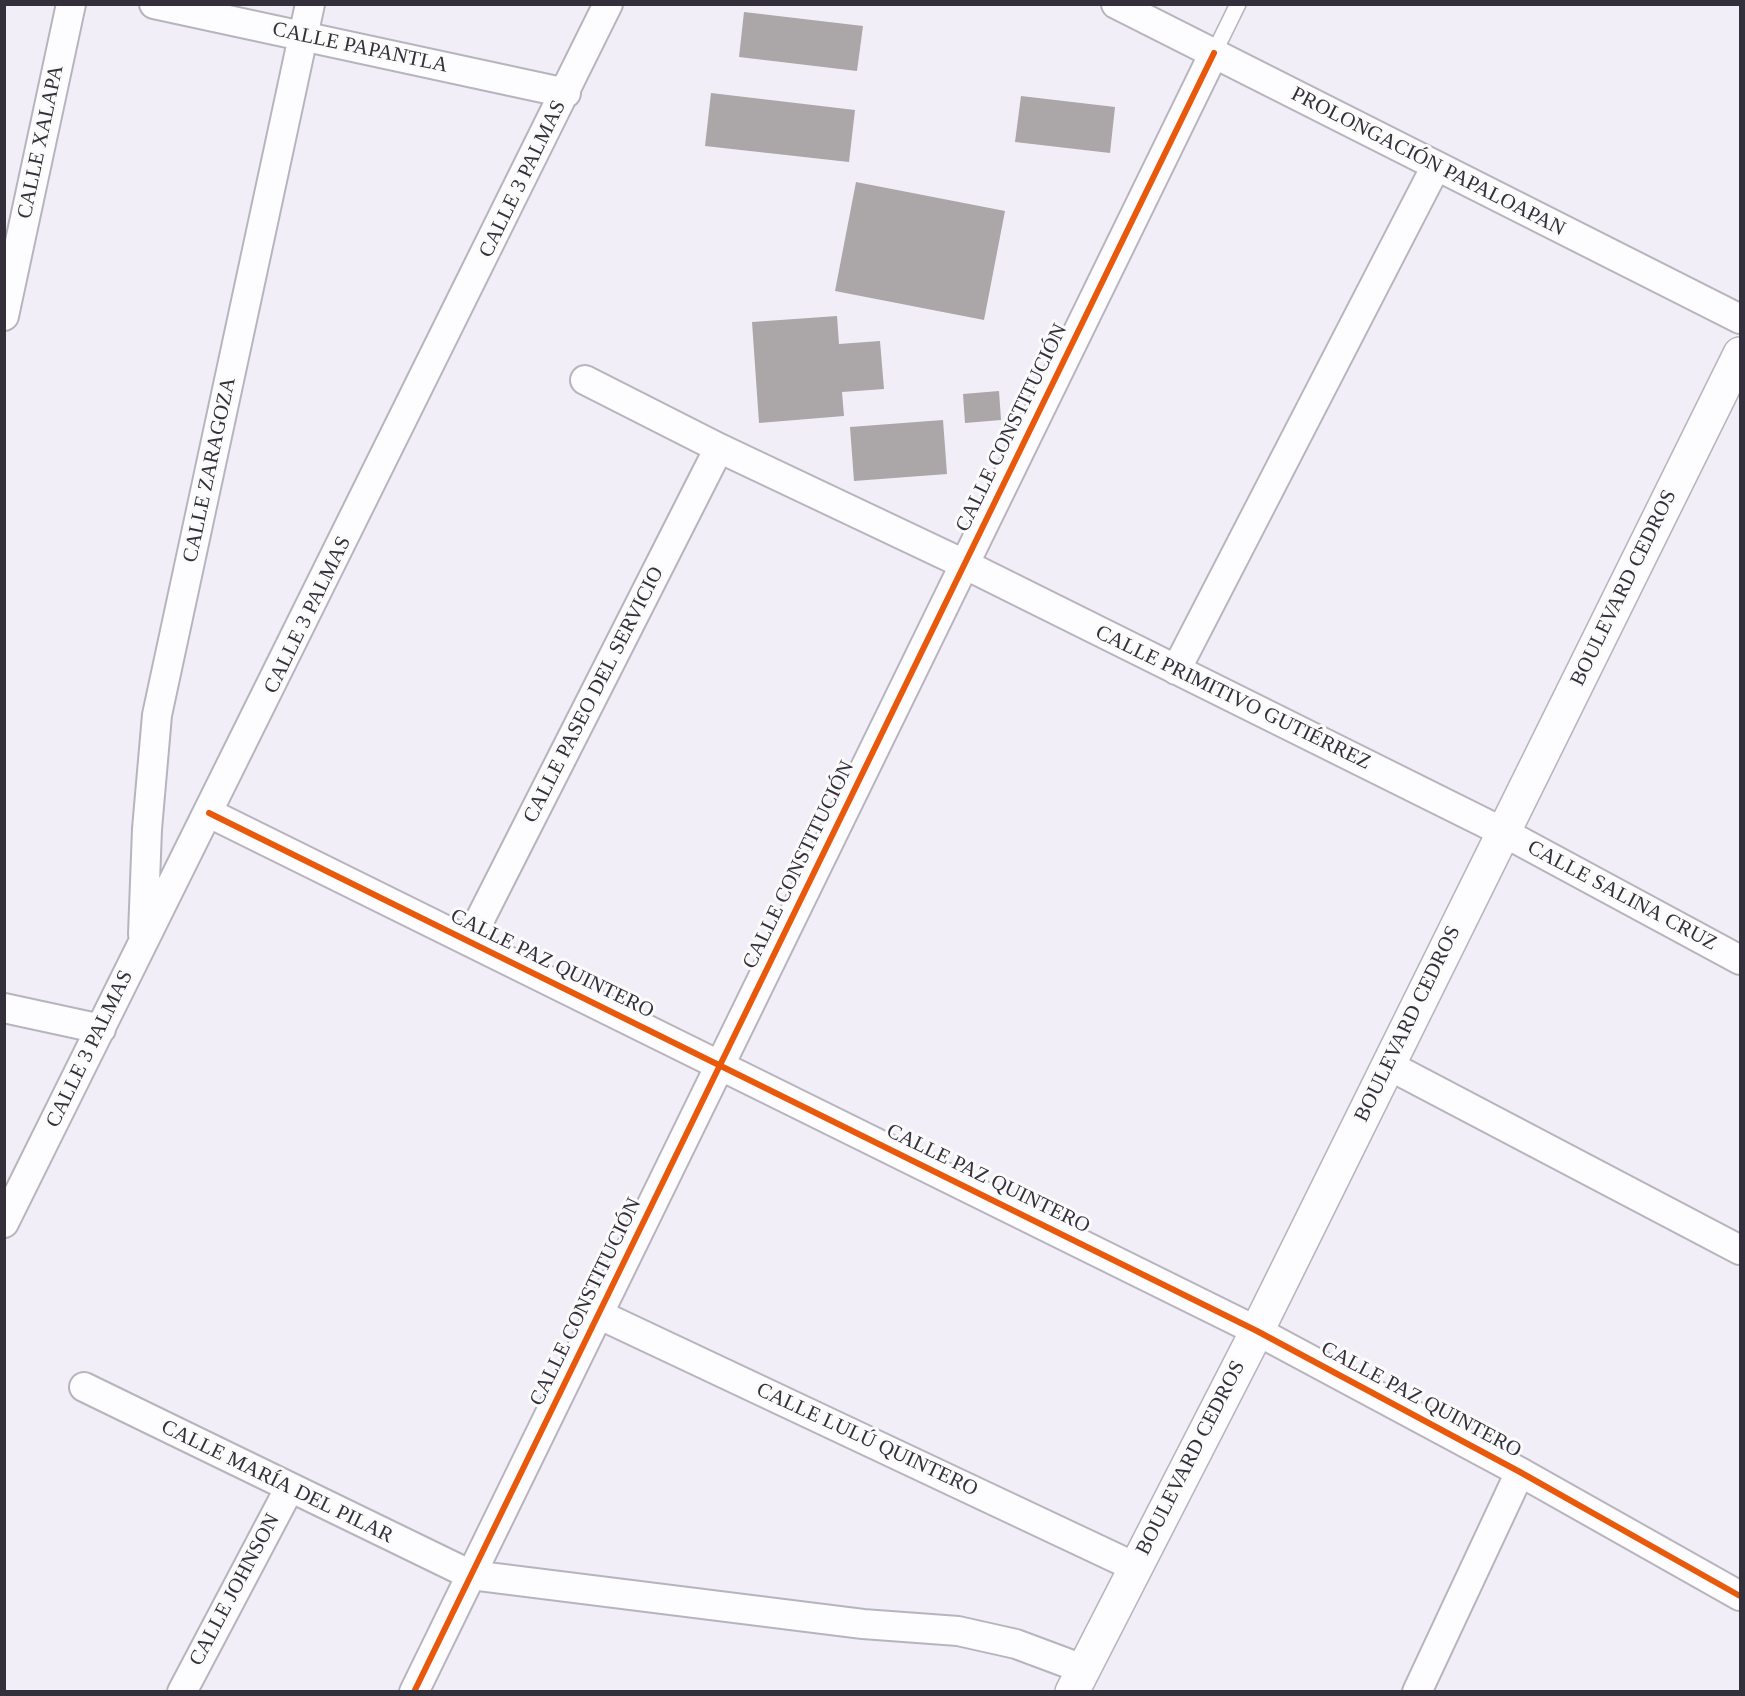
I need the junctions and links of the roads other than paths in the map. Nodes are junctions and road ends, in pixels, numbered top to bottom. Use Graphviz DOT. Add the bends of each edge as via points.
graph roads {
  1 [pos="71,4"];
  2 [pos="154,4"];
  3 [pos="310,4"];
  4 [pos="608,4"];
  5 [pos="1116,4"];
  6 [pos="1235,6"];
  7 [pos="303,36"];
  8 [pos="1214,53"];
  9 [pos="566,93"];
  10 [pos="1436,166"];
  11 [pos="4,315"];
  12 [pos="1740,319"];
  13 [pos="1740,354"];
  14 [pos="585,380"];
  15 [pos="719,448"];
  16 [pos="964,564"];
  17 [pos="1176,670"];
  18 [pos="209,813"];
  19 [pos="1503,831"];
  20 [pos="143,940"];
  21 [pos="469,941"];
  22 [pos="1740,960"];
  23 [pos="4,1008"];
  24 [pos="101,1029"];
  25 [pos="720,1065"];
  26 [pos="1389,1065"];
  27 [pos="4,1223"];
  28 [pos="1740,1250"];
  29 [pos="598,1314"];
  30 [pos="1257,1331"];
  31 [pos="84,1387"];
  32 [pos="1520,1472"];
  33 [pos="290,1489"];
  34 [pos="1135,1567"];
  35 [pos="471,1575"];
  36 [pos="1740,1596"];
  37 [pos="1077,1680"];
  38 [pos="182,1692"];
  39 [pos="414,1692"];
  40 [pos="1417,1692"];
  1 -- 11 [label="street, CALLE XALAPA"];
  2 -- 7 [label="street, CALLE PAPANTLA"];
  3 -- 7 [label="street, CALLE ZARAGOZA"];
  4 -- 9 [label="street, CALLE 3 PALMAS"];
  5 -- 8 [label="street, PROLONGACIÓN PAPALOAPAN"];
  6 -- 8 [label="lane, CALLE CONSTITUCIÓN"];
  7 -- 9 [label="street, CALLE PAPANTLA"];
  7 -- 20 [label="street, CALLE ZARAGOZA" via="157,716"];
  8 -- 10 [label="street, PROLONGACIÓN PAPALOAPAN"];
  8 -- 16 [label="street, CALLE CONSTITUCIÓN"];
  9 -- 18 [label="street, CALLE 3 PALMAS"];
  10 -- 12 [label="street, PROLONGACIÓN PAPALOAPAN"];
  10 -- 17 [label="street"];
  13 -- 19 [label="street, BOULEVARD CEDROS"];
  14 -- 15 [label="street, CALLE PRIMITIVO GUTIÉRREZ"];
  15 -- 16 [label="street, CALLE PRIMITIVO GUTIÉRREZ"];
  15 -- 21 [label="street, CALLE PASEO DEL SERVICIO"];
  16 -- 17 [label="street, CALLE PRIMITIVO GUTIÉRREZ"];
  16 -- 25 [label="street, CALLE CONSTITUCIÓN"];
  17 -- 19 [label="street, CALLE PRIMITIVO GUTIÉRREZ"];
  18 -- 20 [label="street, CALLE 3 PALMAS"];
  18 -- 21 [label="street, CALLE PAZ QUINTERO"];
  19 -- 22 [label="street, CALLE SALINA CRUZ"];
  19 -- 26 [label="street, BOULEVARD CEDROS"];
  20 -- 24 [label="street, CALLE 3 PALMAS"];
  21 -- 25 [label="street, CALLE PAZ QUINTERO"];
  23 -- 24 [label="street"];
  24 -- 27 [label="street, CALLE 3 PALMAS"];
  25 -- 29 [label="street, CALLE CONSTITUCIÓN"];
  25 -- 30 [label="street, CALLE PAZ QUINTERO"];
  26 -- 28 [label="street"];
  26 -- 30 [label="street, BOULEVARD CEDROS"];
  29 -- 34 [label="street, CALLE LULÚ QUINTERO"];
  29 -- 35 [label="street, CALLE CONSTITUCIÓN"];
  30 -- 32 [label="street, CALLE PAZ QUINTERO"];
  30 -- 34 [label="street, BOULEVARD CEDROS"];
  31 -- 33 [label="street, CALLE MARÍA DEL PILAR"];
  32 -- 36 [label="street, CALLE PAZ QUINTERO"];
  32 -- 40 [label="street"];
  33 -- 35 [label="street, CALLE MARÍA DEL PILAR"];
  33 -- 38 [label="street, CALLE JOHNSON"];
  34 -- 37 [label="street, BOULEVARD CEDROS"];
  35 -- 37 [label="street, CALLE MARÍA DEL PILAR" via="816,1619 958,1631 1016,1644"];
  35 -- 39 [label="street, CALLE CONSTITUCIÓN"];
}
